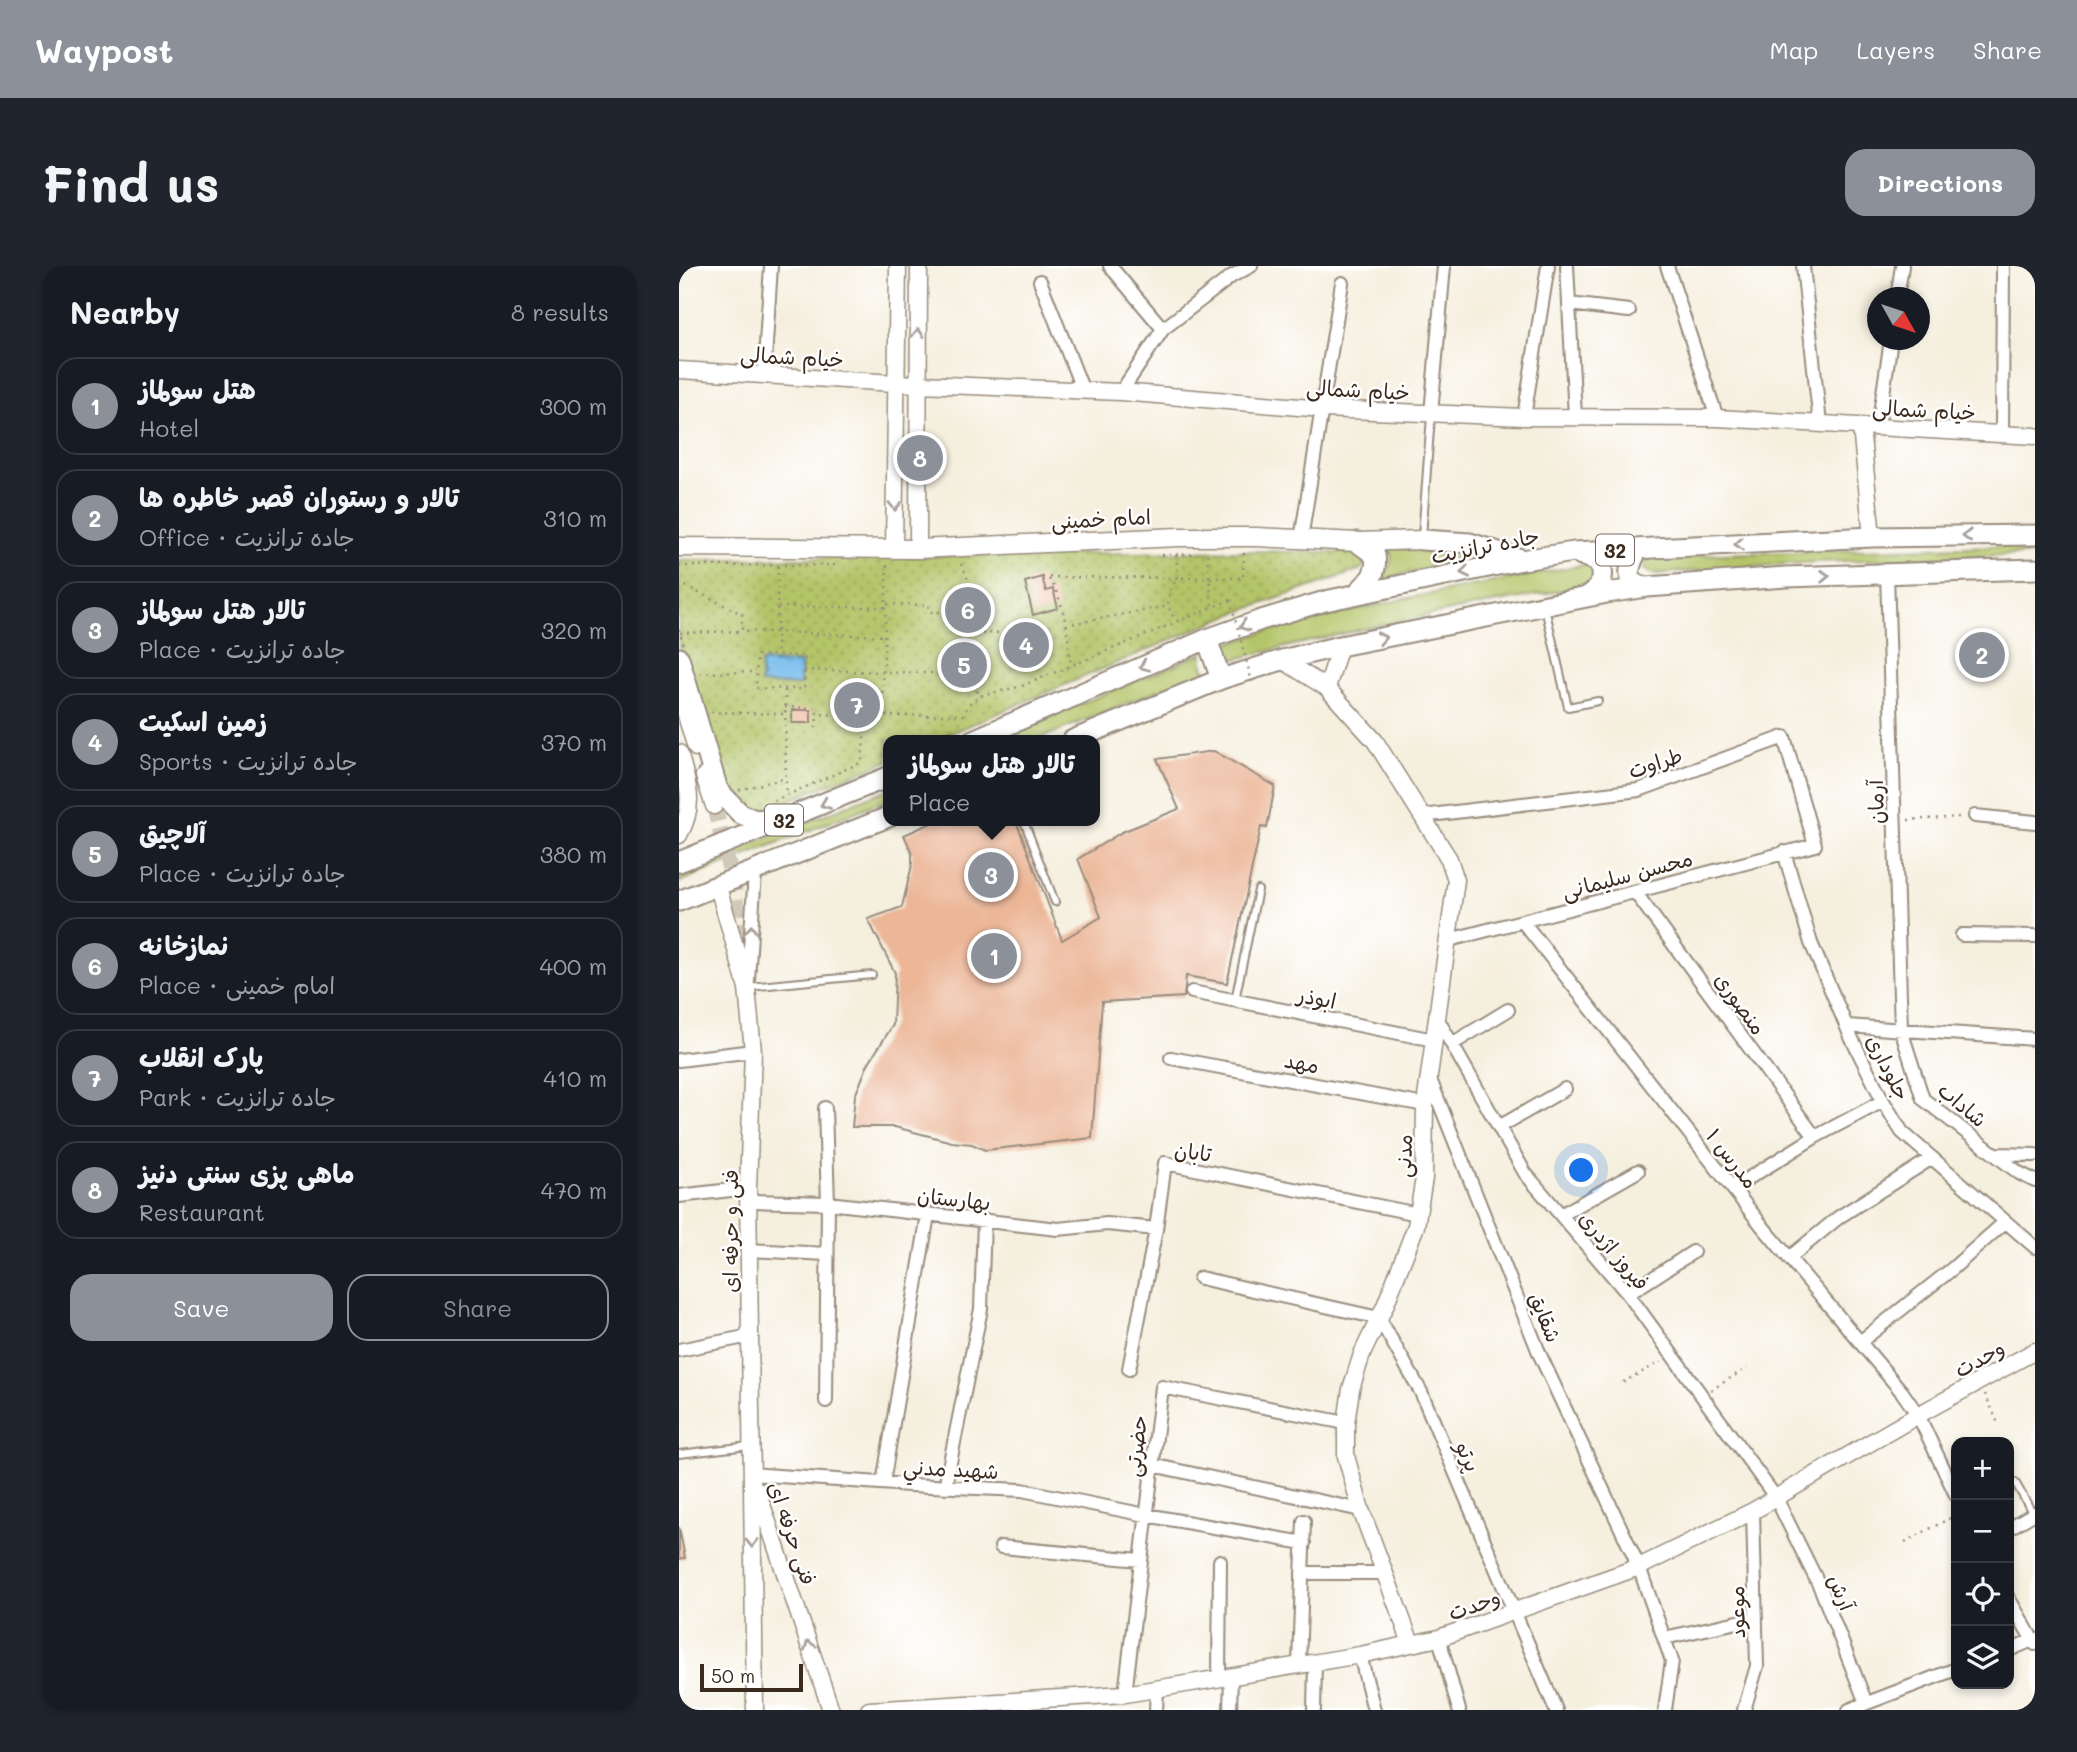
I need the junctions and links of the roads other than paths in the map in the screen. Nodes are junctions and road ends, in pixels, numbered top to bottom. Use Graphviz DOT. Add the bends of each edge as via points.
graph roads {
  1 [pos="771,266"];
  2 [pos="898,266"];
  3 [pos="919,266"];
  4 [pos="1110,266"];
  5 [pos="1251,266"];
  6 [pos="1444,266"];
  7 [pos="1548,266"];
  8 [pos="1567,266"];
  9 [pos="1667,266"];
  10 [pos="1803,266"];
  11 [pos="1902,266"];
  12 [pos="2003,266"];
  13 [pos="1229,271"];
  14 [pos="1040,281"];
  15 [pos="1342,283"];
  16 [pos="1899,287"];
  17 [pos="1569,304"];
  18 [pos="1629,311"];
  19 [pos="1163,329"];
  20 [pos="1889,350"];
  21 [pos="679,370"];
  22 [pos="764,375"];
  23 [pos="895,383"];
  24 [pos="917,383"];
  25 [pos="1083,391"];
  26 [pos="1121,392"];
  27 [pos="1323,409"];
  28 [pos="1431,414"];
  29 [pos="1524,417"];
  30 [pos="1575,417"];
  31 [pos="1717,418"];
  32 [pos="1820,424"];
  33 [pos="1870,427"];
  34 [pos="2002,434"];
  35 [pos="2035,436"];
  36 [pos="2035,535"];
  37 [pos="1872,537"];
  38 [pos="1301,539"];
  39 [pos="1422,540"];
  40 [pos="1357,542"];
  41 [pos="679,547"];
  42 [pos="918,549"];
  43 [pos="1639,549"];
  44 [pos="1574,552"];
  45 [pos="890,557"];
  46 [pos="1522,560"];
  47 [pos="2035,569"];
  48 [pos="1887,573"];
  49 [pos="1647,587"];
  50 [pos="1356,594"];
  51 [pos="1585,597"];
  52 [pos="1545,606"];
  53 [pos="1207,639"];
  54 [pos="1340,646"];
  55 [pos="1282,660"];
  56 [pos="685,665"];
  57 [pos="1221,679"];
  58 [pos="1327,688"];
  59 [pos="679,693"];
  60 [pos="1598,701"];
  61 [pos="985,735"];
  62 [pos="1085,735"];
  63 [pos="679,753"];
  64 [pos="883,779"];
  65 [pos="713,806"];
  66 [pos="795,816"];
  67 [pos="1422,816"];
  68 [pos="1975,816"];
  69 [pos="883,819"];
  70 [pos="2035,822"];
  71 [pos="1026,826"];
  72 [pos="679,835"];
  73 [pos="1815,845"];
  74 [pos="1784,852"];
  75 [pos="679,862"];
  76 [pos="755,872"];
  77 [pos="718,887"];
  78 [pos="1258,890"];
  79 [pos="1635,892"];
  80 [pos="679,901"];
  81 [pos="1055,902"];
  82 [pos="1523,922"];
  83 [pos="1962,935"];
  84 [pos="2035,936"];
  85 [pos="1448,940"];
  86 [pos="872,975"];
  87 [pos="747,988"];
  88 [pos="1192,992"];
  89 [pos="1235,1000"];
  90 [pos="1508,1010"];
  91 [pos="1437,1018"];
  92 [pos="1847,1026"];
  93 [pos="1901,1030"];
  94 [pos="2035,1039"];
  95 [pos="1434,1040"];
  96 [pos="1452,1044"];
  97 [pos="753,1051"];
  98 [pos="1171,1058"];
  99 [pos="679,1060"];
  100 [pos="1429,1077"];
  101 [pos="1565,1089"];
  102 [pos="1883,1101"];
  103 [pos="1425,1105"];
  104 [pos="825,1108"];
  105 [pos="1499,1127"];
  106 [pos="1815,1137"];
  107 [pos="1996,1154"];
  108 [pos="2035,1155"];
  109 [pos="1932,1158"];
  110 [pos="1638,1171"];
  111 [pos="2035,1181"];
  112 [pos="1733,1188"];
  113 [pos="749,1194"];
  114 [pos="679,1196"];
  115 [pos="828,1203"];
  116 [pos="1418,1214"];
  117 [pos="1560,1214"];
  118 [pos="928,1215"];
  119 [pos="984,1221"];
  120 [pos="2005,1222"];
  121 [pos="1156,1229"];
  122 [pos="2035,1247"];
  123 [pos="749,1250"];
  124 [pos="1693,1252"];
  125 [pos="828,1254"];
  126 [pos="1789,1258"];
  127 [pos="1200,1278"];
  128 [pos="1628,1294"];
  129 [pos="1379,1318"];
  130 [pos="750,1336"];
  131 [pos="1860,1342"];
  132 [pos="679,1350"];
  133 [pos="2035,1351"];
  134 [pos="1129,1369"];
  135 [pos="826,1401"];
  136 [pos="1918,1415"];
  137 [pos="1346,1423"];
  138 [pos="751,1446"];
  139 [pos="679,1454"];
  140 [pos="1152,1465"];
  141 [pos="751,1474"];
  142 [pos="2015,1482"];
  143 [pos="883,1483"];
  144 [pos="1951,1484"];
  145 [pos="945,1487"];
  146 [pos="1776,1499"];
  147 [pos="1361,1510"];
  148 [pos="1753,1511"];
  149 [pos="2034,1514"];
  150 [pos="1146,1515"];
  151 [pos="1304,1521"];
  152 [pos="2014,1525"];
  153 [pos="1304,1543"];
  154 [pos="1001,1547"];
  155 [pos="1140,1560"];
  156 [pos="1220,1561"];
  157 [pos="1639,1567"];
  158 [pos="1302,1573"];
  159 [pos="1385,1573"];
  160 [pos="2014,1607"];
  161 [pos="1514,1613"];
  162 [pos="1756,1618"];
  163 [pos="1439,1638"];
  164 [pos="1664,1638"];
  165 [pos="2034,1641"];
  166 [pos="1411,1643"];
  167 [pos="2014,1648"];
  168 [pos="1360,1655"];
  169 [pos="1307,1663"];
  170 [pos="1951,1672"];
  171 [pos="1225,1678"];
  172 [pos="1157,1689"];
  173 [pos="1125,1695"];
  174 [pos="1866,1703"];
  175 [pos="755,1710"];
  176 [pos="831,1710"];
  177 [pos="869,1710"];
  178 [pos="1156,1710"];
  179 [pos="1230,1710"];
  180 [pos="1314,1710"];
  181 [pos="1374,1710"];
  182 [pos="1459,1710"];
  183 [pos="1556,1710"];
  184 [pos="1665,1710"];
  185 [pos="1744,1710"];
  186 [pos="1849,1710"];
  1 -- 22 [label="street"];
  2 -- 23 [label="street"];
  24 -- 3 [label="street, one-way"];
  4 -- 19 [label="street"];
  5 -- 13 [label="street"];
  6 -- 28 [label="street"];
  7 -- 29 [label="street"];
  8 -- 17 [label="street"];
  9 -- 31 [label="street"];
  10 -- 32 [label="street"];
  11 -- 16 [label="street"];
  12 -- 34 [label="street"];
  13 -- 19 [label="street"];
  14 -- 25 [label="street"];
  15 -- 27 [label="street"];
  17 -- 18 [label="street"];
  17 -- 30 [label="street"];
  19 -- 26 [label="street"];
  20 -- 33 [label="street"];
  21 -- 22 [label="street, خیام شمالی"];
  22 -- 23 [label="street, خیام شمالی"];
  23 -- 24 [label="street, خیام شمالی"];
  23 -- 45 [label="street, one-way"];
  24 -- 25 [label="street, خیام شمالی"];
  24 -- 42 [label="street"];
  25 -- 26 [label="street, خیام شمالی"];
  26 -- 27 [label="street, خیام شمالی"];
  27 -- 28 [label="street, خیام شمالی"];
  27 -- 38 [label="street"];
  28 -- 29 [label="street, خیام شمالی"];
  28 -- 39 [label="lane"];
  29 -- 30 [label="street, خیام شمالی"];
  30 -- 31 [label="street, خیام شمالی"];
  31 -- 32 [label="street, خیام شمالی"];
  32 -- 33 [label="street, خیام شمالی"];
  33 -- 34 [label="street, خیام شمالی"];
  33 -- 37 [label="street"];
  34 -- 35 [label="street, خیام شمالی"];
  36 -- 37 [label="main road, جاده ترانزیت / 32, one-way"];
  37 -- 43 [label="main road, جاده ترانزیت / 32, one-way"];
  38 -- 40 [label="main road, امام خمینی"];
  38 -- 42 [label="main road, امام خمینی" via="1179,537"];
  39 -- 40 [label="main road, امام خمینی"];
  39 -- 46 [label="main road, امام خمینی" via="1470,543"];
  40 -- 50 [label="main road" via="1375,555 1377,566"];
  41 -- 45 [label="main road, امام خمینی"];
  42 -- 45 [label="main road, امام خمینی"];
  43 -- 44 [label="main road, جاده ترانزیت / 32"];
  43 -- 49 [label="main road" via="1629,572 1632,580"];
  44 -- 46 [label="main road, جاده ترانزیت / 32"];
  44 -- 51 [label="main road" via="1601,566 1602,581"];
  46 -- 50 [label="main road, جاده ترانزیت / 32, one-way"];
  47 -- 48 [label="main road, 32"];
  49 -- 48 [label="main road, 32, one-way"];
  48 -- 93 [label="street, آرمان"];
  49 -- 51 [label="main road, 32"];
  50 -- 53 [label="main road, جاده ترانزیت / 32, one-way"];
  51 -- 52 [label="main road, 32"];
  54 -- 52 [label="main road, 32, one-way"];
  52 -- 60 [label="lane" via="1567,707"];
  53 -- 57 [label="main road"];
  53 -- 61 [label="main road, جاده ترانزیت / 32, one-way"];
  54 -- 55 [label="main road, 32"];
  54 -- 58 [label="street"];
  55 -- 57 [label="main road, 32"];
  55 -- 58 [label="street, مدنی"];
  56 -- 66 [label="main road" via="718,790 741,814 755,820"];
  57 -- 62 [label="main road, 32"];
  58 -- 67 [label="street, مدنی" via="1374,741"];
  59 -- 65 [label="street"];
  63 -- 72 [label="street" via="690,802"];
  64 -- 66 [label="main road, 32, one-way"];
  66 -- 75 [label="main road, 32"];
  67 -- 73 [label="street, طراوت" via="1639,790 1784,737"];
  67 -- 85 [label="street, مدنی" via="1449,859 1456,880"];
  68 -- 70 [label="street"];
  69 -- 76 [label="main road, 32"];
  71 -- 81 [label="lane"];
  73 -- 74 [label="street, محسن سلیمانی"];
  74 -- 79 [label="street, محسن سلیمانی"];
  74 -- 92 [label="street, جلوداری" via="1811,943"];
  76 -- 77 [label="main road, 32"];
  87 -- 76 [label="street, one-way"];
  77 -- 80 [label="main road, 32"];
  77 -- 87 [label="street"];
  78 -- 89 [label="lane"];
  79 -- 82 [label="street, محسن سلیمانی"];
  79 -- 106 [label="street, منصوری"];
  82 -- 85 [label="street, محسن سلیمانی"];
  82 -- 112 [label="street, مدرس ۱"];
  83 -- 84 [label="street"];
  85 -- 91 [label="street, مدنی"];
  86 -- 87 [label="lane"];
  87 -- 97 [label="street, فنی و حرفه ای"];
  88 -- 89 [label="street, ابوذر"];
  89 -- 95 [label="street, ابوذر"];
  90 -- 96 [label="street"];
  91 -- 95 [label="street, مدنی"];
  91 -- 96 [label="street, فیروز اژدری"];
  92 -- 93 [label="street"];
  92 -- 102 [label="street, جلوداری"];
  93 -- 94 [label="street"];
  93 -- 107 [label="street, شاداب" via="1923,1099"];
  95 -- 100 [label="street, مدنی"];
  96 -- 105 [label="street, فیروز اژدری"];
  97 -- 99 [label="street"];
  97 -- 113 [label="street, فنی و حرفه ای"];
  98 -- 103 [label="street, مهد"];
  100 -- 103 [label="street, مدنی"];
  100 -- 157 [label="street, شقایق" via="1540,1355"];
  101 -- 105 [label="street"];
  102 -- 106 [label="street"];
  102 -- 109 [label="street, جلوداری" via="1902,1132"];
  103 -- 116 [label="street, مدنی" via="1424,1178"];
  104 -- 115 [label="street"];
  105 -- 117 [label="street, فیروز اژدری" via="1525,1173"];
  106 -- 112 [label="street"];
  107 -- 108 [label="street"];
  107 -- 111 [label="street, شاداب"];
  109 -- 120 [label="street, جلوداری"];
  109 -- 126 [label="street" via="1839,1217"];
  110 -- 117 [label="street"];
  112 -- 126 [label="street, مدرس ۱"];
  113 -- 114 [label="street, بهارستان"];
  113 -- 115 [label="street, بهارستان"];
  113 -- 123 [label="street, فنی و حرفه ای"];
  115 -- 118 [label="street, بهارستان"];
  115 -- 125 [label="street"];
  116 -- 121 [label="street, تابان" via="1165,1163"];
  116 -- 129 [label="street, مدنی"];
  117 -- 128 [label="street, فیروز اژدری"];
  118 -- 119 [label="street, بهارستان"];
  118 -- 143 [label="street"];
  119 -- 121 [label="street, بهارستان" via="1058,1229 1107,1224"];
  119 -- 145 [label="street" via="981,1309"];
  120 -- 122 [label="street, جلوداری"];
  120 -- 131 [label="street"];
  121 -- 134 [label="street, تابان"];
  123 -- 125 [label="street"];
  123 -- 130 [label="street, فنی و حرفه ای"];
  124 -- 128 [label="street"];
  125 -- 135 [label="street"];
  126 -- 131 [label="street, مدرس ۱"];
  127 -- 129 [label="street"];
  128 -- 146 [label="street, فیروز اژدری"];
  129 -- 137 [label="street, مدنی" via="1362,1354"];
  129 -- 161 [label="street, پرتو" via="1422,1392"];
  130 -- 132 [label="street"];
  130 -- 138 [label="street, فنی و حرفه ای"];
  131 -- 136 [label="street, مدرس ۱"];
  133 -- 136 [label="street, وحدت"];
  136 -- 144 [label="street, مدرس ۱"];
  136 -- 146 [label="street, وحدت"];
  137 -- 140 [label="street, حضرتی" via="1162,1387"];
  137 -- 147 [label="street, مدنی" via="1346,1456"];
  138 -- 139 [label="lane"];
  138 -- 141 [label="street, فنی و حرفه ای"];
  140 -- 147 [label="street"];
  140 -- 150 [label="street, حضرتی"];
  141 -- 143 [label="street, شهيد مدني"];
  141 -- 175 [label="street, فنی حرفه ای, one-way"];
  176 -- 141 [label="street, فنی حرفه ای, one-way"];
  142 -- 149 [label="lane"];
  143 -- 145 [label="street, شهيد مدني"];
  145 -- 150 [label="street, شهيد مدني" via="1022,1490"];
  146 -- 148 [label="street, وحدت"];
  146 -- 174 [label="street, آرش" via="1821,1589"];
  147 -- 159 [label="street, مدنی"];
  148 -- 157 [label="street, وحدت"];
  148 -- 162 [label="street, موعود"];
  149 -- 152 [label="street"];
  150 -- 153 [label="street, شهيد مدني"];
  150 -- 155 [label="street, حضرتی"];
  151 -- 153 [label="street"];
  153 -- 158 [label="street"];
  154 -- 155 [label="street"];
  155 -- 173 [label="street, حضرتی"];
  156 -- 171 [label="street"];
  157 -- 161 [label="street, وحدت"];
  157 -- 164 [label="street, شقایق"];
  158 -- 159 [label="street"];
  158 -- 169 [label="street"];
  159 -- 166 [label="street, مدنی"];
  160 -- 165 [label="street"];
  161 -- 163 [label="street, وحدت"];
  161 -- 183 [label="street, پرتو"];
  162 -- 164 [label="street"];
  162 -- 185 [label="street, موعود" via="1757,1665"];
  163 -- 166 [label="street, وحدت"];
  163 -- 182 [label="street"];
  164 -- 184 [label="street, شقایق" via="1672,1661"];
  165 -- 167 [label="street"];
  166 -- 168 [label="street, وحدت"];
  168 -- 169 [label="street, وحدت"];
  168 -- 181 [label="street"];
  169 -- 171 [label="street, وحدت"];
  169 -- 180 [label="street"];
  170 -- 174 [label="street"];
  171 -- 172 [label="street, وحدت"];
  171 -- 179 [label="street"];
  172 -- 173 [label="street, وحدت"];
  172 -- 178 [label="street"];
  173 -- 177 [label="street, وحدت"];
  174 -- 186 [label="street"];
}
